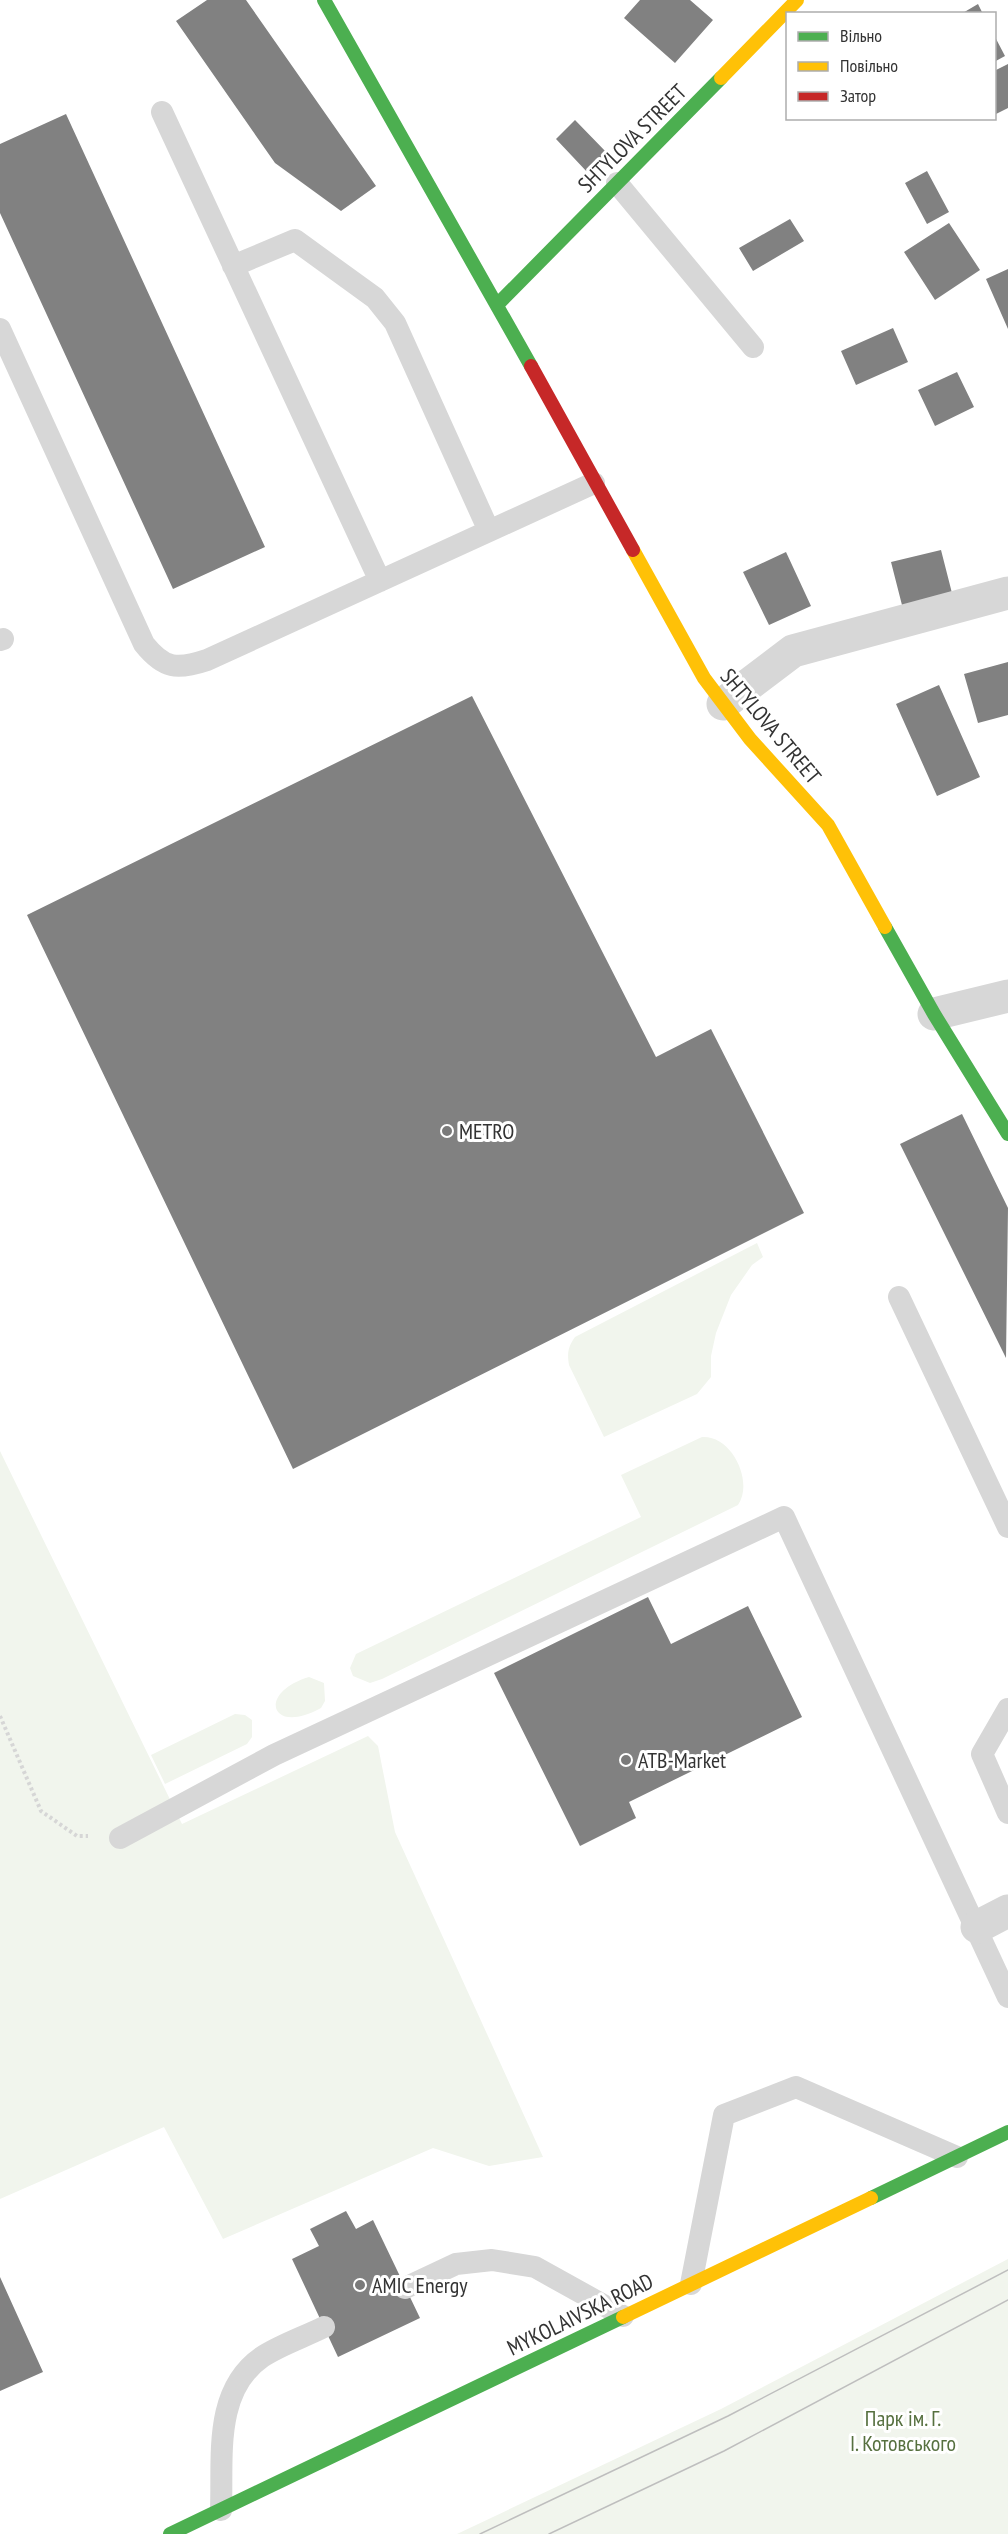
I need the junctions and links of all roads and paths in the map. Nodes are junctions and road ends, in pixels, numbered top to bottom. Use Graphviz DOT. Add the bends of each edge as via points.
graph roads {
  1 [pos="324,0"];
  2 [pos="797,0"];
  3 [pos="162,112"];
  4 [pos="617,183"];
  5 [pos="233,266"];
  6 [pos="497,304"];
  7 [pos="0,329"];
  8 [pos="753,346"];
  9 [pos="594,483"];
  10 [pos="489,531"];
  11 [pos="380,581"];
  12 [pos="1008,592"];
  13 [pos="723,704"];
  14 [pos="1008,996"];
  15 [pos="934,1014"];
  16 [pos="1008,1134"];
  17 [pos="899,1298"];
  18 [pos="1008,1527"];
  19 [pos="1008,1709"];
  20 [pos="0,1716"];
  21 [pos="1008,1813"];
  22 [pos="120,1838"];
  23 [pos="1008,1911"];
  24 [pos="977,1927"];
  25 [pos="1008,1997"];
  26 [pos="1008,2132"];
  27 [pos="957,2157"];
  28 [pos="691,2284"];
  29 [pos="405,2288"];
  30 [pos="623,2316"];
  31 [pos="324,2328"];
  32 [pos="221,2510"];
  33 [pos="170,2534"];
  1 -- 6 [label="street, SHTYLOVA STREET"];
  2 -- 4 [label="street, SHTYLOVA STREET"];
  3 -- 5 [label="lane"];
  4 -- 6 [label="street, SHTYLOVA STREET"];
  4 -- 8 [label="lane"];
  5 -- 10 [label="lane" via="295,240 375,297 395,323"];
  5 -- 11 [label="lane"];
  6 -- 9 [label="street, SHTYLOVA STREET"];
  7 -- 11 [label="lane" via="144,644 155,658 170,666 189,667"];
  9 -- 10 [label="lane"];
  9 -- 13 [label="street, SHTYLOVA STREET" via="704,678"];
  10 -- 11 [label="lane"];
  12 -- 13 [label="street" via="793,651"];
  13 -- 15 [label="street, SHTYLOVA STREET" via="828,825"];
  14 -- 15 [label="street"];
  15 -- 16 [label="street, SHTYLOVA STREET"];
  17 -- 18 [label="lane"];
  19 -- 21 [label="lane" via="982,1754"];
  20 -- 22 [label="path" via="41,1811 77,1836"];
  22 -- 24 [label="lane" via="274,1755 784,1517"];
  23 -- 24 [label="street"];
  24 -- 25 [label="lane"];
  26 -- 27 [label="street, MYKOLAIVSKA ROAD"];
  27 -- 28 [label="street, MYKOLAIVSKA ROAD"];
  27 -- 28 [label="lane" via="796,2087 724,2115"];
  28 -- 30 [label="street, MYKOLAIVSKA ROAD"];
  29 -- 30 [label="lane" via="456,2264 492,2260 535,2266"];
  30 -- 32 [label="street, MYKOLAIVSKA ROAD"];
  31 -- 32 [label="lane" via="262,2358 237,2381 224,2414"];
  32 -- 33 [label="street, MYKOLAIVSKA ROAD"];
}
